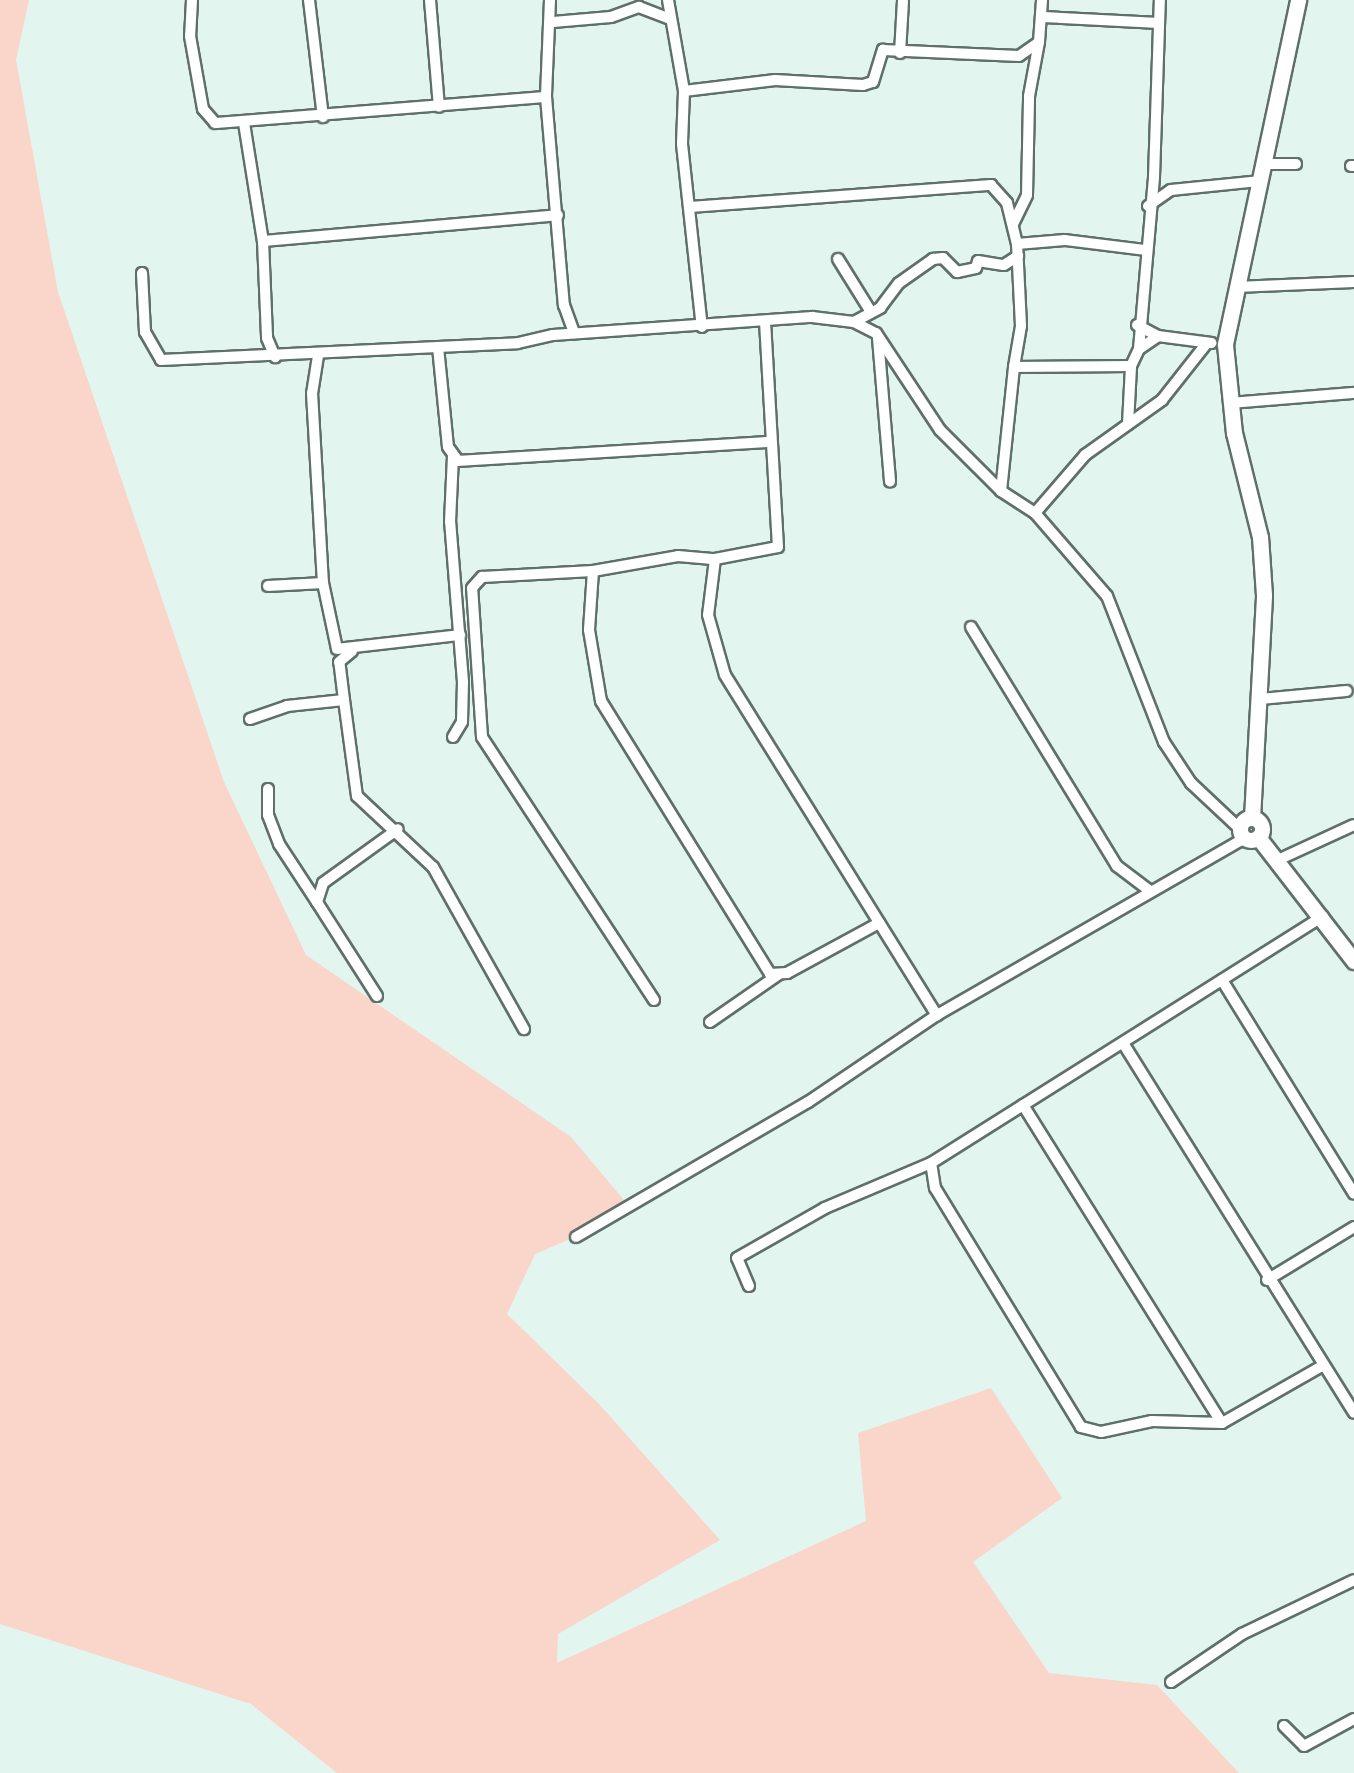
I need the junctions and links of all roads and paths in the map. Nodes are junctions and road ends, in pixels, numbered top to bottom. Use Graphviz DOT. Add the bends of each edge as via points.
graph roads {
  1 [pos="192,0"];
  2 [pos="309,0"];
  3 [pos="430,0"];
  4 [pos="550,0"];
  5 [pos="668,0"];
  6 [pos="1042,0"];
  7 [pos="1160,0"];
  8 [pos="1298,0"];
  9 [pos="903,1"];
  10 [pos="1043,17"];
  11 [pos="670,19"];
  12 [pos="553,22"];
  13 [pos="1158,23"];
  14 [pos="1038,42"];
  15 [pos="900,53"];
  16 [pos="684,91"];
  17 [pos="546,97"];
  18 [pos="439,107"];
  19 [pos="323,118"];
  20 [pos="244,123"];
  21 [pos="1296,164"];
  22 [pos="1261,172"];
  23 [pos="1154,177"];
  24 [pos="1171,190"];
  25 [pos="1148,206"];
  26 [pos="690,207"];
  27 [pos="558,216"];
  28 [pos="1012,224"];
  29 [pos="263,241"];
  30 [pos="1020,250"];
  31 [pos="1145,250"];
  32 [pos="838,259"];
  33 [pos="142,273"];
  34 [pos="1354,282"];
  35 [pos="1235,288"];
  36 [pos="876,310"];
  37 [pos="765,322"];
  38 [pos="854,322"];
  39 [pos="1137,325"];
  40 [pos="702,327"];
  41 [pos="574,333"];
  42 [pos="877,335"];
  43 [pos="1158,336"];
  44 [pos="1207,342"];
  45 [pos="1225,344"];
  46 [pos="438,347"];
  47 [pos="1139,349"];
  48 [pos="318,356"];
  49 [pos="275,357"];
  50 [pos="1131,366"];
  51 [pos="1014,368"];
  52 [pos="903,375"];
  53 [pos="880,377"];
  54 [pos="1354,393"];
  55 [pos="1229,402"];
  56 [pos="1128,424"];
  57 [pos="770,442"];
  58 [pos="453,456"];
  59 [pos="890,481"];
  60 [pos="1001,491"];
  61 [pos="1035,513"];
  62 [pos="714,558"];
  63 [pos="593,571"];
  64 [pos="322,583"];
  65 [pos="268,586"];
  66 [pos="971,628"];
  67 [pos="460,635"];
  68 [pos="337,648"];
  69 [pos="352,651"];
  70 [pos="338,662"];
  71 [pos="1347,690"];
  72 [pos="1260,699"];
  73 [pos="344,700"];
  74 [pos="250,719"];
  75 [pos="453,737"];
  76 [pos="268,789"];
  77 [pos="1354,824"];
  78 [pos="398,829"];
  79 [pos="1249,831"];
  80 [pos="1280,859"];
  81 [pos="323,883"];
  82 [pos="301,885"];
  83 [pos="1150,891"];
  84 [pos="316,902"];
  85 [pos="1323,916"];
  86 [pos="879,923"];
  87 [pos="1354,961"];
  88 [pos="778,975"];
  89 [pos="1222,980"];
  90 [pos="377,996"];
  91 [pos="654,1000"];
  92 [pos="937,1015"];
  93 [pos="710,1022"];
  94 [pos="524,1029"];
  95 [pos="1123,1042"];
  96 [pos="1023,1105"];
  97 [pos="931,1163"];
  98 [pos="1354,1194"];
  99 [pos="1354,1227"];
  100 [pos="576,1236"];
  101 [pos="1268,1280"];
  102 [pos="749,1286"];
  103 [pos="1322,1366"];
  104 [pos="1354,1414"];
  105 [pos="1222,1423"];
  106 [pos="1354,1580"];
  107 [pos="1171,1682"];
  108 [pos="1354,1719"];
  109 [pos="1284,1726"];
  1 -- 20 [label="street" via="190,36 207,118"];
  2 -- 19 [label="street"];
  3 -- 18 [label="street"];
  4 -- 12 [label="street"];
  5 -- 11 [label="street"];
  6 -- 10 [label="street"];
  7 -- 13 [label="street"];
  8 -- 22 [label="street"];
  9 -- 15 [label="street"];
  10 -- 13 [label="street"];
  10 -- 14 [label="street"];
  11 -- 12 [label="street" via="639,7 611,18"];
  11 -- 16 [label="street"];
  12 -- 17 [label="street"];
  13 -- 23 [label="street"];
  14 -- 15 [label="street" via="1019,56"];
  14 -- 28 [label="street" via="1027,195"];
  15 -- 16 [label="street" via="877,53 873,82 864,85 776,80"];
  16 -- 26 [label="street"];
  17 -- 18 [label="street"];
  17 -- 27 [label="street"];
  18 -- 19 [label="street"];
  19 -- 20 [label="street"];
  20 -- 29 [label="street"];
  21 -- 22 [label="street"];
  22 -- 24 [label="street"];
  22 -- 35 [label="street"];
  23 -- 24 [label="street"];
  23 -- 25 [label="street"];
  24 -- 25 [label="street"];
  25 -- 31 [label="street"];
  26 -- 28 [label="street" via="986,184 1004,196"];
  26 -- 40 [label="street"];
  27 -- 29 [label="street"];
  27 -- 41 [label="street" via="564,305"];
  28 -- 30 [label="street"];
  29 -- 49 [label="street" via="267,338"];
  30 -- 31 [label="street" via="1065,240"];
  30 -- 36 [label="street" via="1004,265 978,260 976,268 958,272 943,258 933,260 899,283"];
  30 -- 51 [label="street"];
  31 -- 39 [label="street"];
  32 -- 36 [label="street"];
  33 -- 49 [label="street" via="145,332 160,360"];
  34 -- 35 [label="street"];
  35 -- 45 [label="street"];
  36 -- 38 [label="street"];
  36 -- 42 [label="street"];
  37 -- 38 [label="street"];
  37 -- 40 [label="street"];
  37 -- 57 [label="street"];
  38 -- 42 [label="street"];
  39 -- 43 [label="street"];
  39 -- 47 [label="street"];
  40 -- 41 [label="street"];
  41 -- 46 [label="street"];
  42 -- 52 [label="street"];
  42 -- 53 [label="street"];
  43 -- 44 [label="street" via="1186,334"];
  43 -- 47 [label="street"];
  44 -- 45 [label="street"];
  44 -- 56 [label="street" via="1162,400"];
  45 -- 55 [label="street"];
  46 -- 48 [label="street"];
  46 -- 58 [label="street"];
  47 -- 50 [label="street"];
  48 -- 49 [label="street"];
  48 -- 64 [label="street" via="312,393"];
  50 -- 51 [label="street"];
  50 -- 56 [label="street"];
  51 -- 60 [label="street"];
  52 -- 53 [label="street"];
  52 -- 60 [label="street" via="929,417"];
  53 -- 59 [label="street"];
  54 -- 55 [label="street"];
  55 -- 72 [label="street" via="1260,537"];
  56 -- 61 [label="street" via="1085,454"];
  57 -- 58 [label="street" via="470,464"];
  57 -- 62 [label="street" via="778,546"];
  58 -- 67 [label="street"];
  60 -- 61 [label="street"];
  61 -- 79 [label="street" via="1108,596 1146,706 1191,783"];
  62 -- 63 [label="street" via="678,556"];
  62 -- 86 [label="street" via="708,615 725,675"];
  63 -- 88 [label="street" via="590,652 605,709 732,920 770,974"];
  63 -- 91 [label="street" via="474,580 482,737"];
  64 -- 65 [label="street"];
  64 -- 68 [label="street"];
  66 -- 83 [label="street" via="1118,866"];
  67 -- 69 [label="street"];
  67 -- 75 [label="street" via="462,722"];
  68 -- 69 [label="street"];
  68 -- 70 [label="street"];
  69 -- 70 [label="street"];
  70 -- 73 [label="street"];
  71 -- 72 [label="street"];
  72 -- 79 [label="street"];
  73 -- 74 [label="street" via="287,706"];
  73 -- 78 [label="street" via="356,796 370,814"];
  76 -- 82 [label="street" via="268,815"];
  77 -- 80 [label="street"];
  78 -- 81 [label="street"];
  78 -- 94 [label="street" via="433,868"];
  79 -- 80 [label="street"];
  79 -- 83 [label="street"];
  80 -- 85 [label="street"];
  81 -- 82 [label="street"];
  81 -- 84 [label="street"];
  82 -- 84 [label="street"];
  83 -- 92 [label="street"];
  84 -- 90 [label="street"];
  85 -- 87 [label="street"];
  85 -- 89 [label="street"];
  86 -- 88 [label="street"];
  86 -- 92 [label="street"];
  88 -- 93 [label="street"];
  89 -- 95 [label="street"];
  89 -- 98 [label="street"];
  92 -- 100 [label="street" via="808,1102"];
  95 -- 96 [label="street"];
  95 -- 101 [label="street"];
  96 -- 97 [label="street"];
  96 -- 105 [label="street"];
  97 -- 102 [label="street" via="825,1208 738,1258"];
  97 -- 105 [label="street" via="936,1188 1081,1427 1102,1432 1152,1421"];
  99 -- 101 [label="street"];
  101 -- 103 [label="street"];
  103 -- 104 [label="street"];
  103 -- 105 [label="street"];
  106 -- 107 [label="street" via="1242,1634"];
  108 -- 109 [label="street" via="1304,1746"];
}
